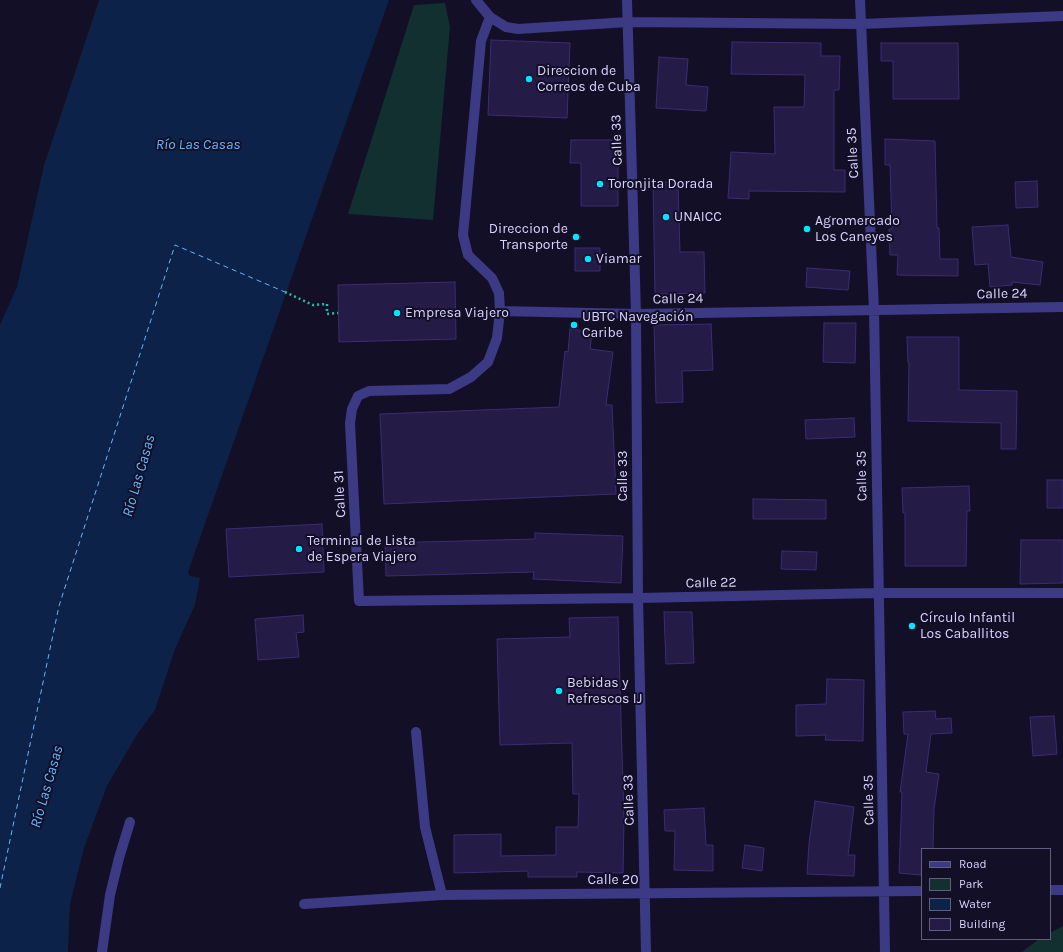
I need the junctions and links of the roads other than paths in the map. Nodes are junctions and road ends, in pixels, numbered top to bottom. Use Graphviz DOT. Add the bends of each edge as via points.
graph roads {
  1 [pos="476,0"];
  2 [pos="627,0"];
  3 [pos="860,0"];
  4 [pos="1063,16"];
  5 [pos="490,17"];
  6 [pos="628,22"];
  7 [pos="861,24"];
  8 [pos="1063,307"];
  9 [pos="874,310"];
  10 [pos="500,311"];
  11 [pos="636,314"];
  12 [pos="878,593"];
  13 [pos="1063,593"];
  14 [pos="638,598"];
  15 [pos="359,601"];
  16 [pos="416,732"];
  17 [pos="130,822"];
  18 [pos="1051,890"];
  19 [pos="1063,890"];
  20 [pos="921,891"];
  21 [pos="885,892"];
  22 [pos="646,894"];
  23 [pos="442,895"];
  24 [pos="304,904"];
  25 [pos="102,952"];
  26 [pos="646,952"];
  27 [pos="885,952"];
  1 -- 5 [label="street"];
  2 -- 6 [label="street, Calle 33"];
  3 -- 7 [label="street, Calle 35"];
  4 -- 7 [label="street"];
  5 -- 6 [label="street" via="506,27 518,29"];
  5 -- 10 [label="street" via="481,42 463,235 468,255 492,278 499,293"];
  6 -- 7 [label="street"];
  6 -- 11 [label="street, Calle 33"];
  7 -- 9 [label="street, Calle 35"];
  8 -- 9 [label="street, Calle 24"];
  9 -- 11 [label="street, Calle 24"];
  9 -- 12 [label="street, Calle 35"];
  10 -- 11 [label="street, Calle 24"];
  10 -- 15 [label="street, Calle 31" via="497,338 488,362 471,377 449,388 369,391 358,396 352,409 350,423"];
  11 -- 14 [label="street, Calle 33"];
  12 -- 13 [label="street, Calle 22"];
  12 -- 14 [label="street, Calle 22"];
  12 -- 21 [label="street, Calle 35"];
  14 -- 15 [label="street, Calle 22"];
  14 -- 22 [label="street, Calle 33"];
  16 -- 23 [label="street" via="425,827"];
  17 -- 25 [label="street" via="110,895"];
  18 -- 19 [label="street"];
  20 -- 21 [label="street, Calle 20"];
  21 -- 22 [label="street, Calle 20"];
  21 -- 27 [label="street, Calle 35"];
  22 -- 23 [label="street, Calle 20"];
  22 -- 26 [label="street, Calle 33"];
  23 -- 24 [label="street, Calle 20"];
}
